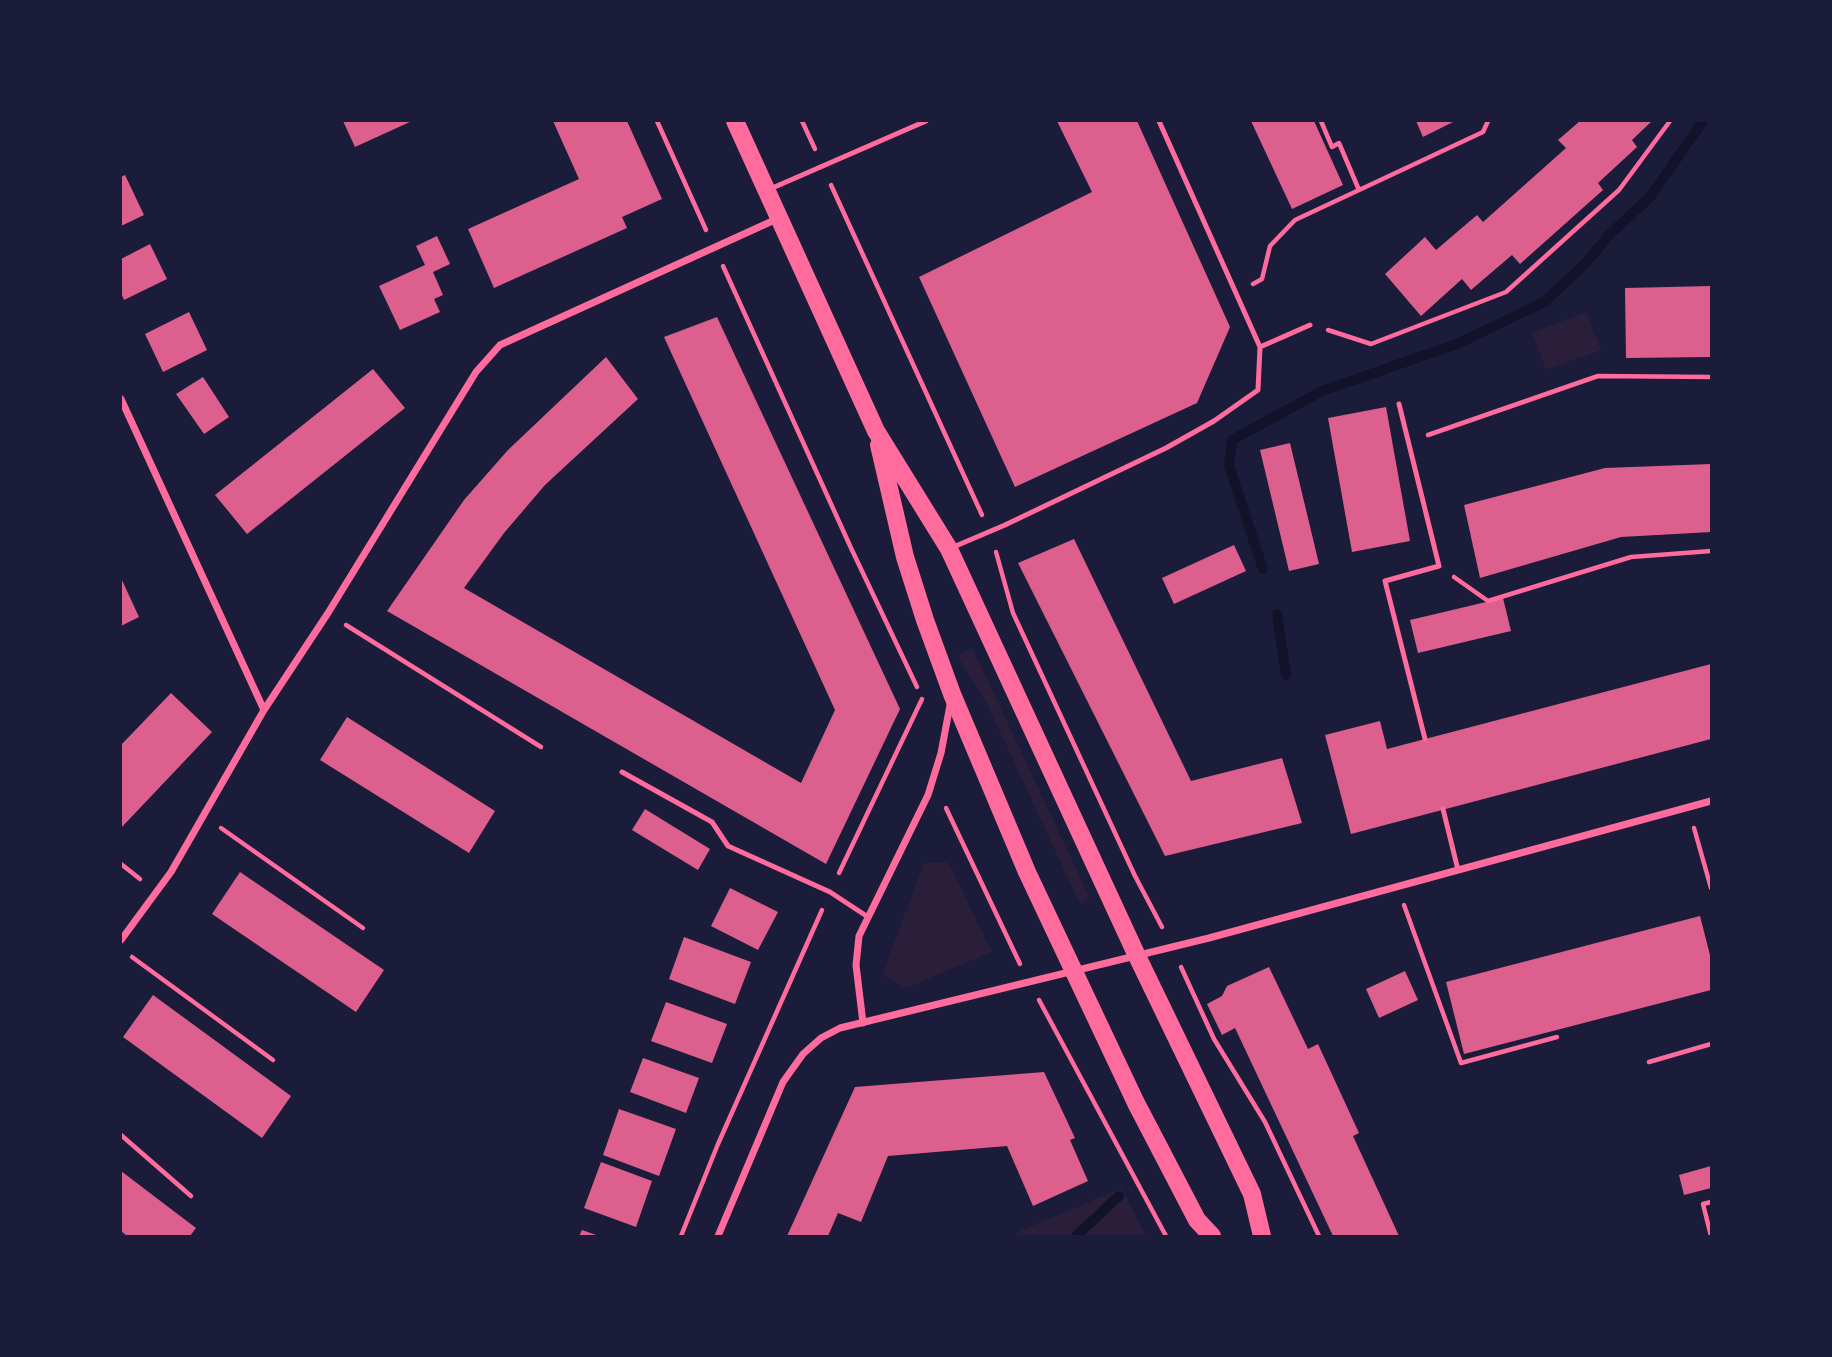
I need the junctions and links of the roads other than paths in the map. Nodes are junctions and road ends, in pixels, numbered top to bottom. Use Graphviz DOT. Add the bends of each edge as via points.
graph roads {
  1 [pos="735,121"];
  2 [pos="926,121"];
  3 [pos="1159,121"];
  4 [pos="767,190"];
  5 [pos="779,218"];
  6 [pos="1310,325"];
  7 [pos="1260,347"];
  8 [pos="121,399"];
  9 [pos="1399,404"];
  10 [pos="876,431"];
  11 [pos="949,549"];
  12 [pos="952,694"];
  13 [pos="264,710"];
  14 [pos="1425,739"];
  15 [pos="622,772"];
  16 [pos="1711,801"];
  17 [pos="1443,809"];
  18 [pos="1458,870"];
  19 [pos="868,917"];
  20 [pos="121,940"];
  21 [pos="1137,956"];
  22 [pos="1074,972"];
  23 [pos="863,1023"];
  24 [pos="718,1236"];
  25 [pos="1212,1236"];
  26 [pos="1262,1236"];
  1 -- 4 [label="main road"];
  2 -- 4 [label="lane"];
  3 -- 7 [label="lane"];
  4 -- 5 [label="main road"];
  5 -- 10 [label="main road"];
  5 -- 13 [label="street" via="500,345 476,372"];
  6 -- 7 [label="lane"];
  7 -- 11 [label="lane" via="1258,390 1225,413 1166,448"];
  8 -- 13 [label="street"];
  9 -- 14 [label="lane" via="1439,566 1385,581"];
  10 -- 11 [label="main road"];
  10 -- 12 [label="main road" via="905,557"];
  11 -- 21 [label="main road"];
  12 -- 19 [label="street" via="928,795"];
  12 -- 22 [label="main road"];
  13 -- 20 [label="street" via="171,872"];
  15 -- 19 [label="lane" via="712,822 728,846 830,892"];
  16 -- 18 [label="street"];
  17 -- 18 [label="lane"];
  18 -- 21 [label="street"];
  19 -- 23 [label="street" via="856,952"];
  21 -- 22 [label="street"];
  21 -- 26 [label="main road" via="1252,1194"];
  22 -- 23 [label="street"];
  22 -- 25 [label="main road" via="1197,1220"];
  23 -- 24 [label="street" via="821,1038 783,1082"];
}
